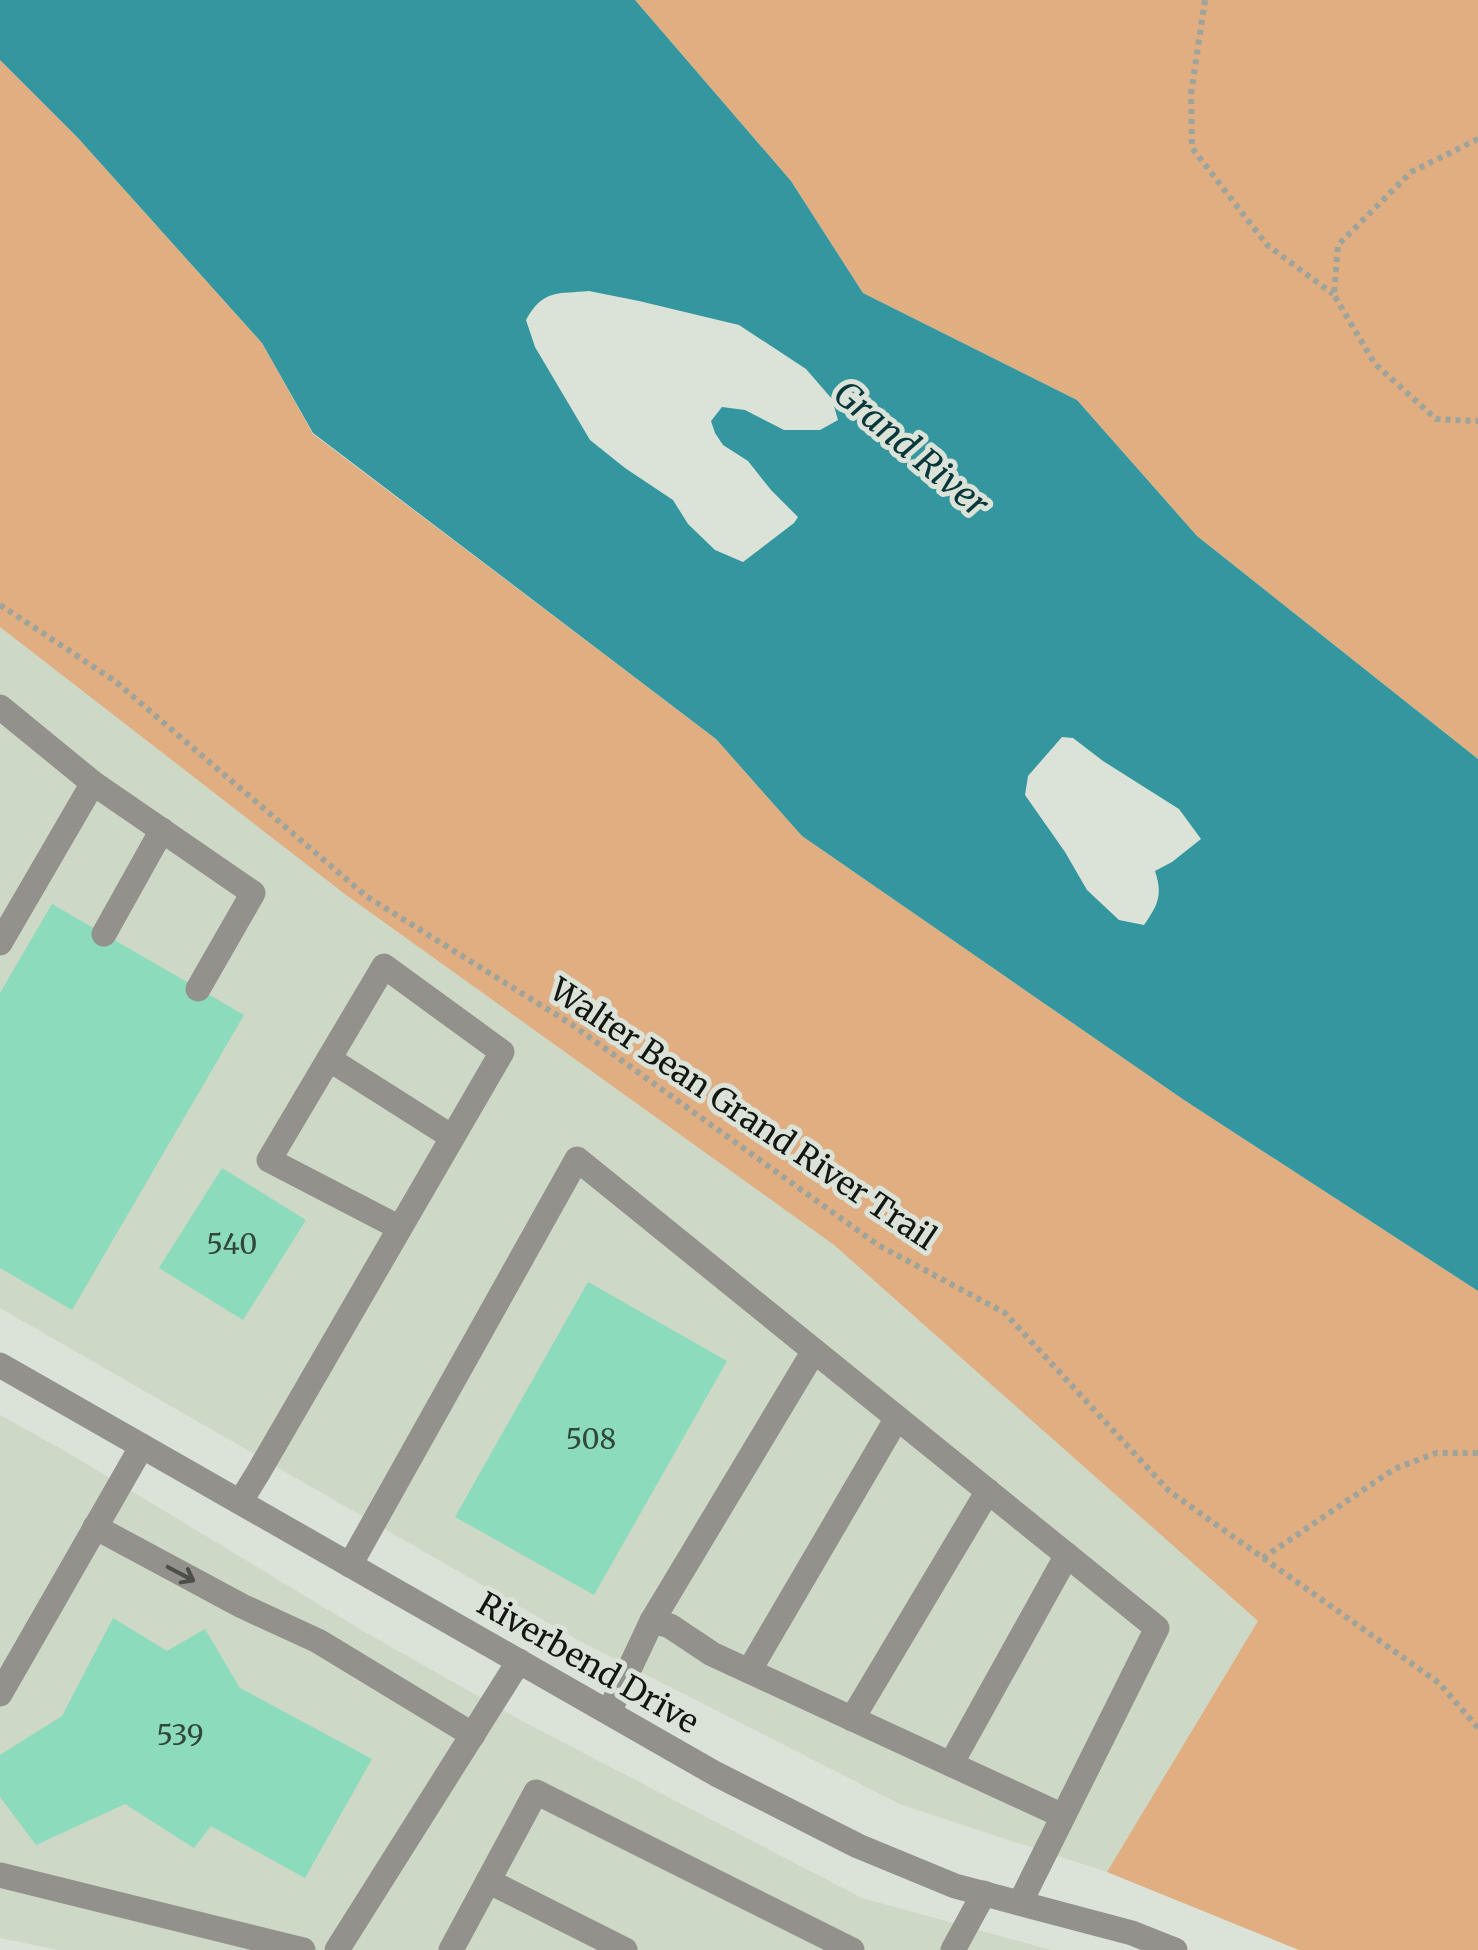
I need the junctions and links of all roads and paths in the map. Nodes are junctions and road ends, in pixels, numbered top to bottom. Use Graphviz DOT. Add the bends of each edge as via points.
graph roads {
  1 [pos="1205,0"];
  2 [pos="1478,139"];
  3 [pos="1334,294"];
  4 [pos="1478,421"];
  5 [pos="0,605"];
  6 [pos="0,707"];
  7 [pos="93,783"];
  8 [pos="162,830"];
  9 [pos="104,934"];
  10 [pos="0,943"];
  11 [pos="198,989"];
  12 [pos="329,1059"];
  13 [pos="452,1138"];
  14 [pos="400,1228"];
  15 [pos="814,1350"];
  16 [pos="0,1365"];
  17 [pos="897,1418"];
  18 [pos="142,1446"];
  19 [pos="1478,1453"];
  20 [pos="988,1491"];
  21 [pos="240,1502"];
  22 [pos="95,1527"];
  23 [pos="1067,1554"];
  24 [pos="1263,1558"];
  25 [pos="350,1565"];
  26 [pos="652,1622"];
  27 [pos="520,1662"];
  28 [pos="750,1670"];
  29 [pos="0,1694"];
  30 [pos="608,1712"];
  31 [pos="852,1718"];
  32 [pos="1478,1728"];
  33 [pos="473,1735"];
  34 [pos="952,1764"];
  35 [pos="1063,1816"];
  36 [pos="0,1875"];
  37 [pos="488,1881"];
  38 [pos="984,1893"];
  39 [pos="1020,1903"];
  40 [pos="304,1950"];
  41 [pos="337,1950"];
  42 [pos="451,1950"];
  43 [pos="625,1950"];
  44 [pos="852,1950"];
  45 [pos="954,1950"];
  46 [pos="1174,1950"];
  1 -- 3 [label="path" via="1191,94 1192,148 1267,245"];
  2 -- 3 [label="path" via="1412,172 1338,244"];
  3 -- 4 [label="path" via="1376,364 1436,419"];
  5 -- 24 [label="path, Walter Bean Grand River Trail" via="115,681 366,896 571,1024 878,1245 1005,1313 1169,1491"];
  6 -- 7 [label="street"];
  7 -- 8 [label="street"];
  7 -- 10 [label="street"];
  8 -- 9 [label="street"];
  8 -- 11 [label="street" via="252,893"];
  12 -- 13 [label="street"];
  12 -- 13 [label="street" via="384,966 502,1052"];
  12 -- 14 [label="street" via="269,1160"];
  13 -- 14 [label="street"];
  14 -- 21 [label="street"];
  15 -- 17 [label="street"];
  15 -- 25 [label="street" via="578,1159"];
  15 -- 26 [label="street"];
  16 -- 18 [label="street, Riverbend Drive"];
  17 -- 20 [label="street"];
  17 -- 28 [label="street"];
  18 -- 21 [label="street, Riverbend Drive"];
  18 -- 22 [label="street"];
  19 -- 24 [label="path" via="1436,1453 1394,1469"];
  20 -- 23 [label="street"];
  20 -- 31 [label="street"];
  21 -- 25 [label="street, Riverbend Drive"];
  22 -- 29 [label="street"];
  22 -- 33 [label="street, one-way" via="318,1641"];
  23 -- 34 [label="street"];
  23 -- 35 [label="street" via="1157,1628"];
  24 -- 32 [label="path, Walter Bean Grand River Trail" via="1439,1683"];
  25 -- 27 [label="street, Riverbend Drive"];
  26 -- 28 [label="street"];
  26 -- 30 [label="street"];
  27 -- 30 [label="street, Riverbend Drive"];
  27 -- 33 [label="street"];
  28 -- 31 [label="street"];
  30 -- 38 [label="street, Riverbend Drive" via="858,1846"];
  31 -- 34 [label="street"];
  33 -- 41 [label="street"];
  34 -- 35 [label="street"];
  35 -- 39 [label="street"];
  36 -- 40 [label="street"];
  37 -- 42 [label="street"];
  37 -- 43 [label="street"];
  37 -- 44 [label="street" via="536,1792"];
  38 -- 39 [label="street, Riverbend Drive"];
  38 -- 45 [label="street"];
  39 -- 46 [label="street, Riverbend Drive"];
}
